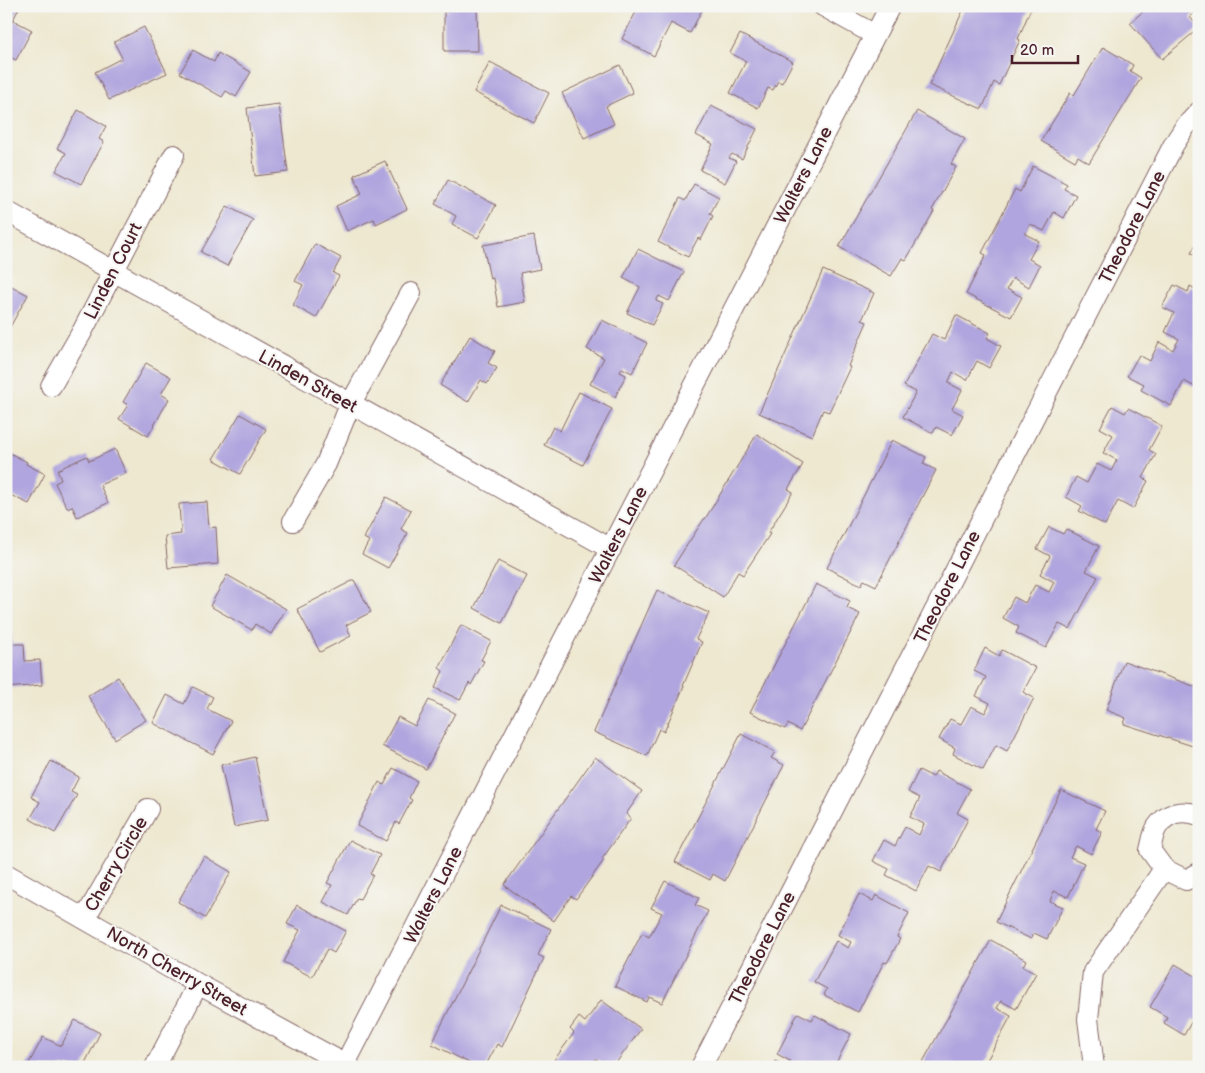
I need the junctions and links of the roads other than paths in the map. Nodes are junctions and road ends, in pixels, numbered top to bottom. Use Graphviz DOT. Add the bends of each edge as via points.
graph roads {
  1 [pos="823,6"];
  2 [pos="890,6"];
  3 [pos="875,35"];
  4 [pos="1199,112"];
  5 [pos="174,155"];
  6 [pos="6,211"];
  7 [pos="112,271"];
  8 [pos="411,293"];
  9 [pos="51,386"];
  10 [pos="350,405"];
  11 [pos="293,521"];
  12 [pos="611,550"];
  13 [pos="148,809"];
  14 [pos="1199,815"];
  15 [pos="1164,869"];
  16 [pos="1199,873"];
  17 [pos="6,874"];
  18 [pos="85,918"];
  19 [pos="198,984"];
  20 [pos="347,1066"];
  21 [pos="155,1067"];
  22 [pos="701,1067"];
  23 [pos="1094,1067"];
  1 -- 3 [label="street"];
  2 -- 3 [label="street, Walters Lane"];
  3 -- 12 [label="street, Walters Lane"];
  4 -- 22 [label="street, Theodore Lane" via="1174,144"];
  5 -- 7 [label="street, Linden Court"];
  6 -- 7 [label="street, Linden Street"];
  7 -- 9 [label="street, Linden Court"];
  7 -- 10 [label="street, Linden Street"];
  8 -- 10 [label="street"];
  10 -- 11 [label="street" via="326,464"];
  10 -- 12 [label="street, Linden Street"];
  12 -- 20 [label="street, Walters Lane"];
  13 -- 18 [label="street, Cherry Circle"];
  14 -- 15 [label="street" via="1186,811 1170,815 1156,828 1150,850"];
  15 -- 16 [label="street" via="1186,880"];
  15 -- 23 [label="street" via="1093,972 1088,1019"];
  17 -- 18 [label="street, North Cherry Street"];
  18 -- 19 [label="street, North Cherry Street"];
  19 -- 20 [label="street, North Cherry Street"];
  19 -- 21 [label="street"];
}
